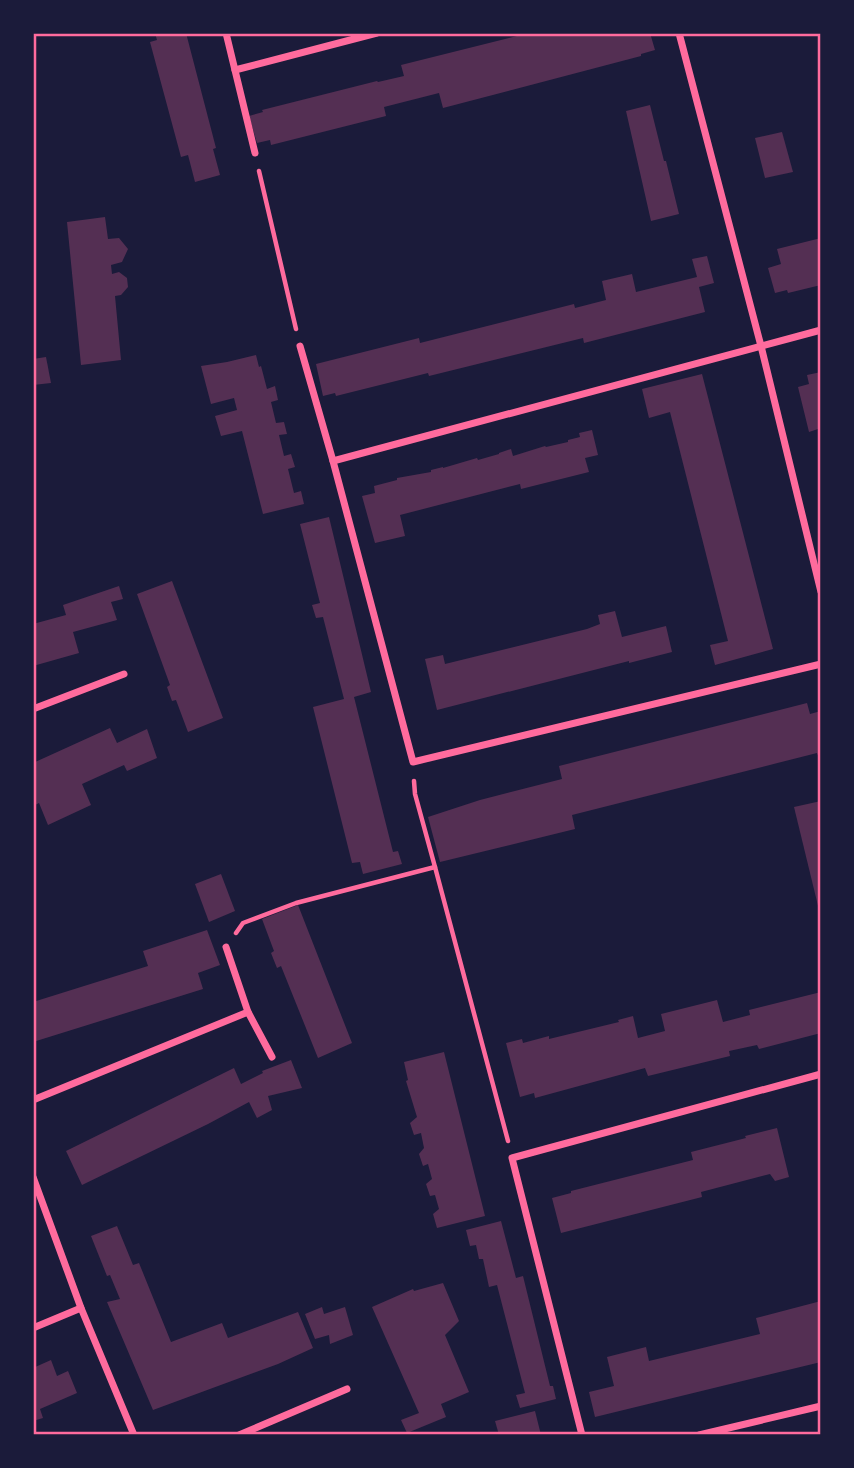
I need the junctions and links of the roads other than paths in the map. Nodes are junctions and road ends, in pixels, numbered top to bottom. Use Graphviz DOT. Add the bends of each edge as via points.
graph roads {
  1 [pos="226,33"];
  2 [pos="377,33"];
  3 [pos="679,33"];
  4 [pos="235,70"];
  5 [pos="255,153"];
  6 [pos="821,330"];
  7 [pos="300,346"];
  8 [pos="761,346"];
  9 [pos="333,461"];
  10 [pos="821,592"];
  11 [pos="821,664"];
  12 [pos="124,674"];
  13 [pos="33,709"];
  14 [pos="226,947"];
  15 [pos="247,1012"];
  16 [pos="272,1057"];
  17 [pos="821,1074"];
  18 [pos="33,1100"];
  19 [pos="33,1177"];
  20 [pos="81,1308"];
  21 [pos="33,1328"];
  22 [pos="347,1389"];
  23 [pos="821,1406"];
  24 [pos="134,1435"];
  25 [pos="239,1435"];
  26 [pos="582,1435"];
  27 [pos="699,1435"];
  1 -- 4 [label="street"];
  2 -- 4 [label="street"];
  3 -- 8 [label="street"];
  4 -- 5 [label="street"];
  6 -- 8 [label="street"];
  7 -- 9 [label="street"];
  8 -- 9 [label="street"];
  8 -- 10 [label="street"];
  9 -- 11 [label="street" via="413,762"];
  12 -- 13 [label="street"];
  14 -- 15 [label="street"];
  15 -- 16 [label="street"];
  15 -- 18 [label="street"];
  17 -- 26 [label="street" via="512,1158"];
  19 -- 20 [label="street"];
  20 -- 21 [label="street"];
  20 -- 24 [label="street"];
  22 -- 25 [label="street"];
  23 -- 27 [label="street"];
}
